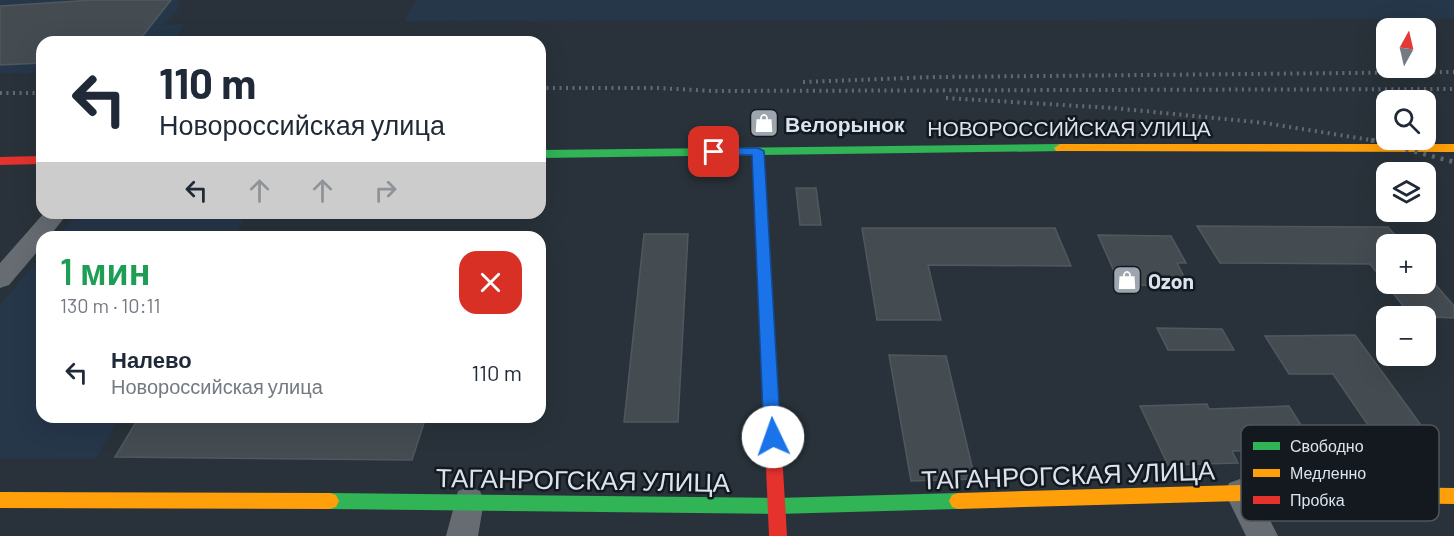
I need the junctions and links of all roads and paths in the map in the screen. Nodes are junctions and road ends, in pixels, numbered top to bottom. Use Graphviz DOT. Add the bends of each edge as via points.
graph roads {
  1 [pos="1454,148"];
  2 [pos="758,151"];
  3 [pos="546,154"];
  4 [pos="36,160"];
  5 [pos="0,161"];
  6 [pos="52,219"];
  7 [pos="41,231"];
  8 [pos="36,237"];
  9 [pos="0,279"];
  10 [pos="1240,493"];
  11 [pos="1439,496"];
  12 [pos="1454,496"];
  13 [pos="0,500"];
  14 [pos="470,501"];
  15 [pos="777,506"];
  16 [pos="1254,521"];
  17 [pos="462,536"];
  18 [pos="778,536"];
  19 [pos="1262,536"];
  1 -- 2 [label="street, НОВОРОССИЙСКАЯ УЛИЦА"];
  2 -- 3 [label="street, НОВОРОССИЙСКАЯ УЛИЦА"];
  2 -- 15 [label="street"];
  4 -- 5 [label="street"];
  6 -- 7 [label="street"];
  8 -- 9 [label="street"];
  10 -- 15 [label="street, ТАГАНРОГСКАЯ УЛИЦА"];
  11 -- 12 [label="street, ТАГАНРОГСКАЯ УЛИЦА"];
  13 -- 14 [label="street, ТАГАНРОГСКАЯ УЛИЦА"];
  14 -- 15 [label="street, ТАГАНРОГСКАЯ УЛИЦА"];
  14 -- 17 [label="street"];
  15 -- 18 [label="street"];
  16 -- 19 [label="street"];
}
